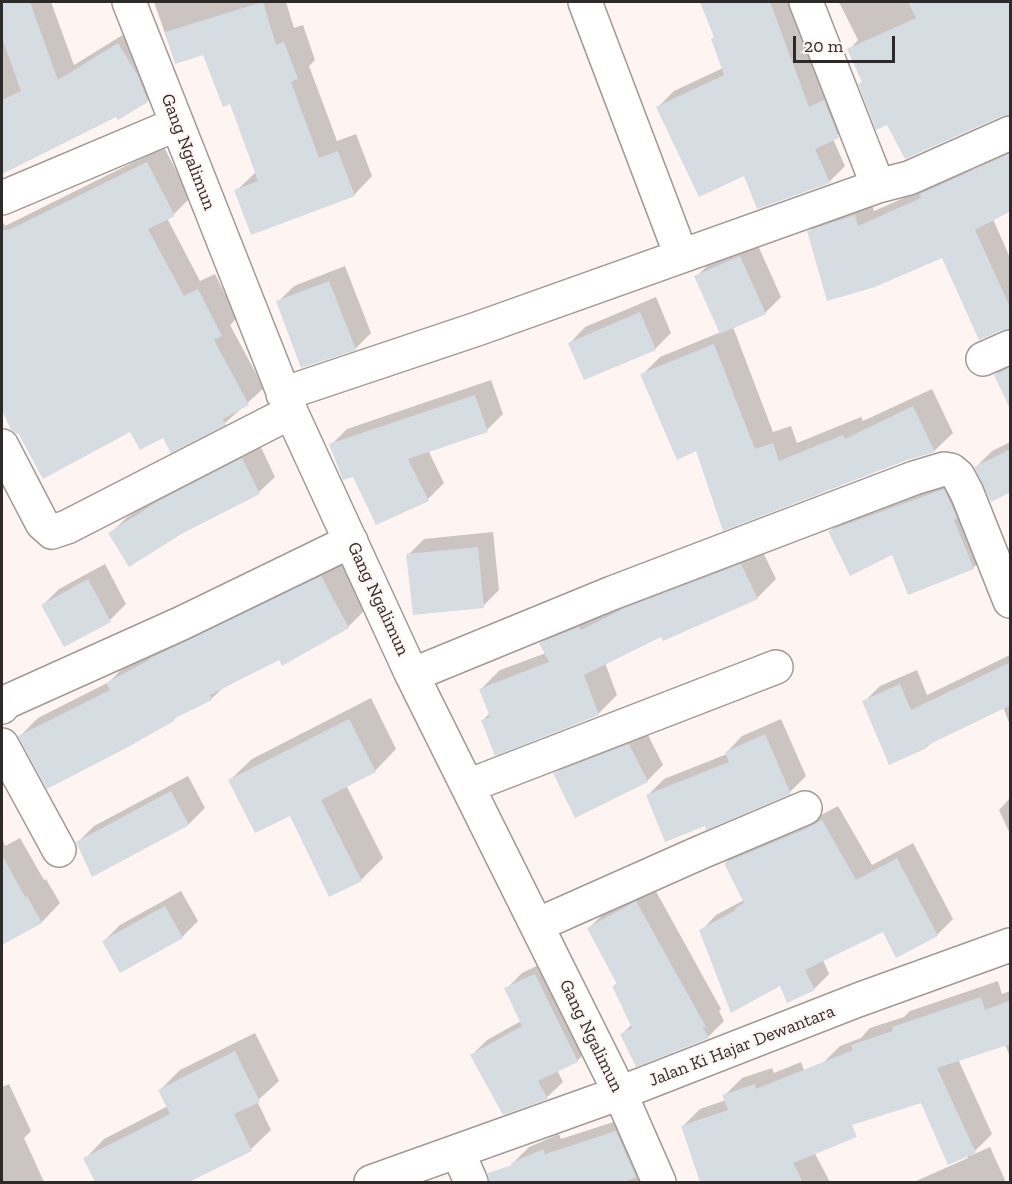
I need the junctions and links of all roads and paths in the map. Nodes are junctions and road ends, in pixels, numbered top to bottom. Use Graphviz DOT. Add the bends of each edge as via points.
graph roads {
  1 [pos="129,2"];
  2 [pos="585,2"];
  3 [pos="806,2"];
  4 [pos="177,124"];
  5 [pos="1011,133"];
  6 [pos="878,186"];
  7 [pos="2,198"];
  8 [pos="681,255"];
  9 [pos="287,403"];
  10 [pos="2,446"];
  11 [pos="351,541"];
  12 [pos="1011,601"];
  13 [pos="776,667"];
  14 [pos="412,675"];
  15 [pos="2,707"];
  16 [pos="2,745"];
  17 [pos="468,786"];
  18 [pos="805,808"];
  19 [pos="59,850"];
  20 [pos="537,926"];
  21 [pos="1011,945"];
  22 [pos="620,1093"];
  23 [pos="458,1152"];
  24 [pos="371,1182"];
  25 [pos="471,1182"];
  26 [pos="659,1182"];
  1 -- 4 [label="street, Gang Ngalimun"];
  2 -- 8 [label="street"];
  3 -- 6 [label="street"];
  4 -- 7 [label="street"];
  4 -- 9 [label="street, Gang Ngalimun"];
  5 -- 6 [label="street" via="909,178"];
  6 -- 8 [label="street"];
  8 -- 9 [label="street"];
  9 -- 10 [label="street" via="52,532 42,523"];
  9 -- 11 [label="street, Gang Ngalimun"];
  11 -- 14 [label="street, Gang Ngalimun"];
  11 -- 15 [label="street"];
  12 -- 14 [label="street" via="958,476 944,469 612,593"];
  13 -- 17 [label="street"];
  14 -- 17 [label="street, Gang Ngalimun"];
  16 -- 19 [label="street"];
  17 -- 20 [label="street, Gang Ngalimun"];
  18 -- 20 [label="street"];
  20 -- 22 [label="street, Gang Ngalimun"];
  21 -- 22 [label="street, Jalan Ki Hajar Dewantara"];
  22 -- 23 [label="street, Jalan Ki Hajar Dewantara"];
  22 -- 26 [label="street, Gang Ngalimun"];
  23 -- 24 [label="street, Jalan Ki Hajar Dewantara"];
  23 -- 25 [label="street"];
}
